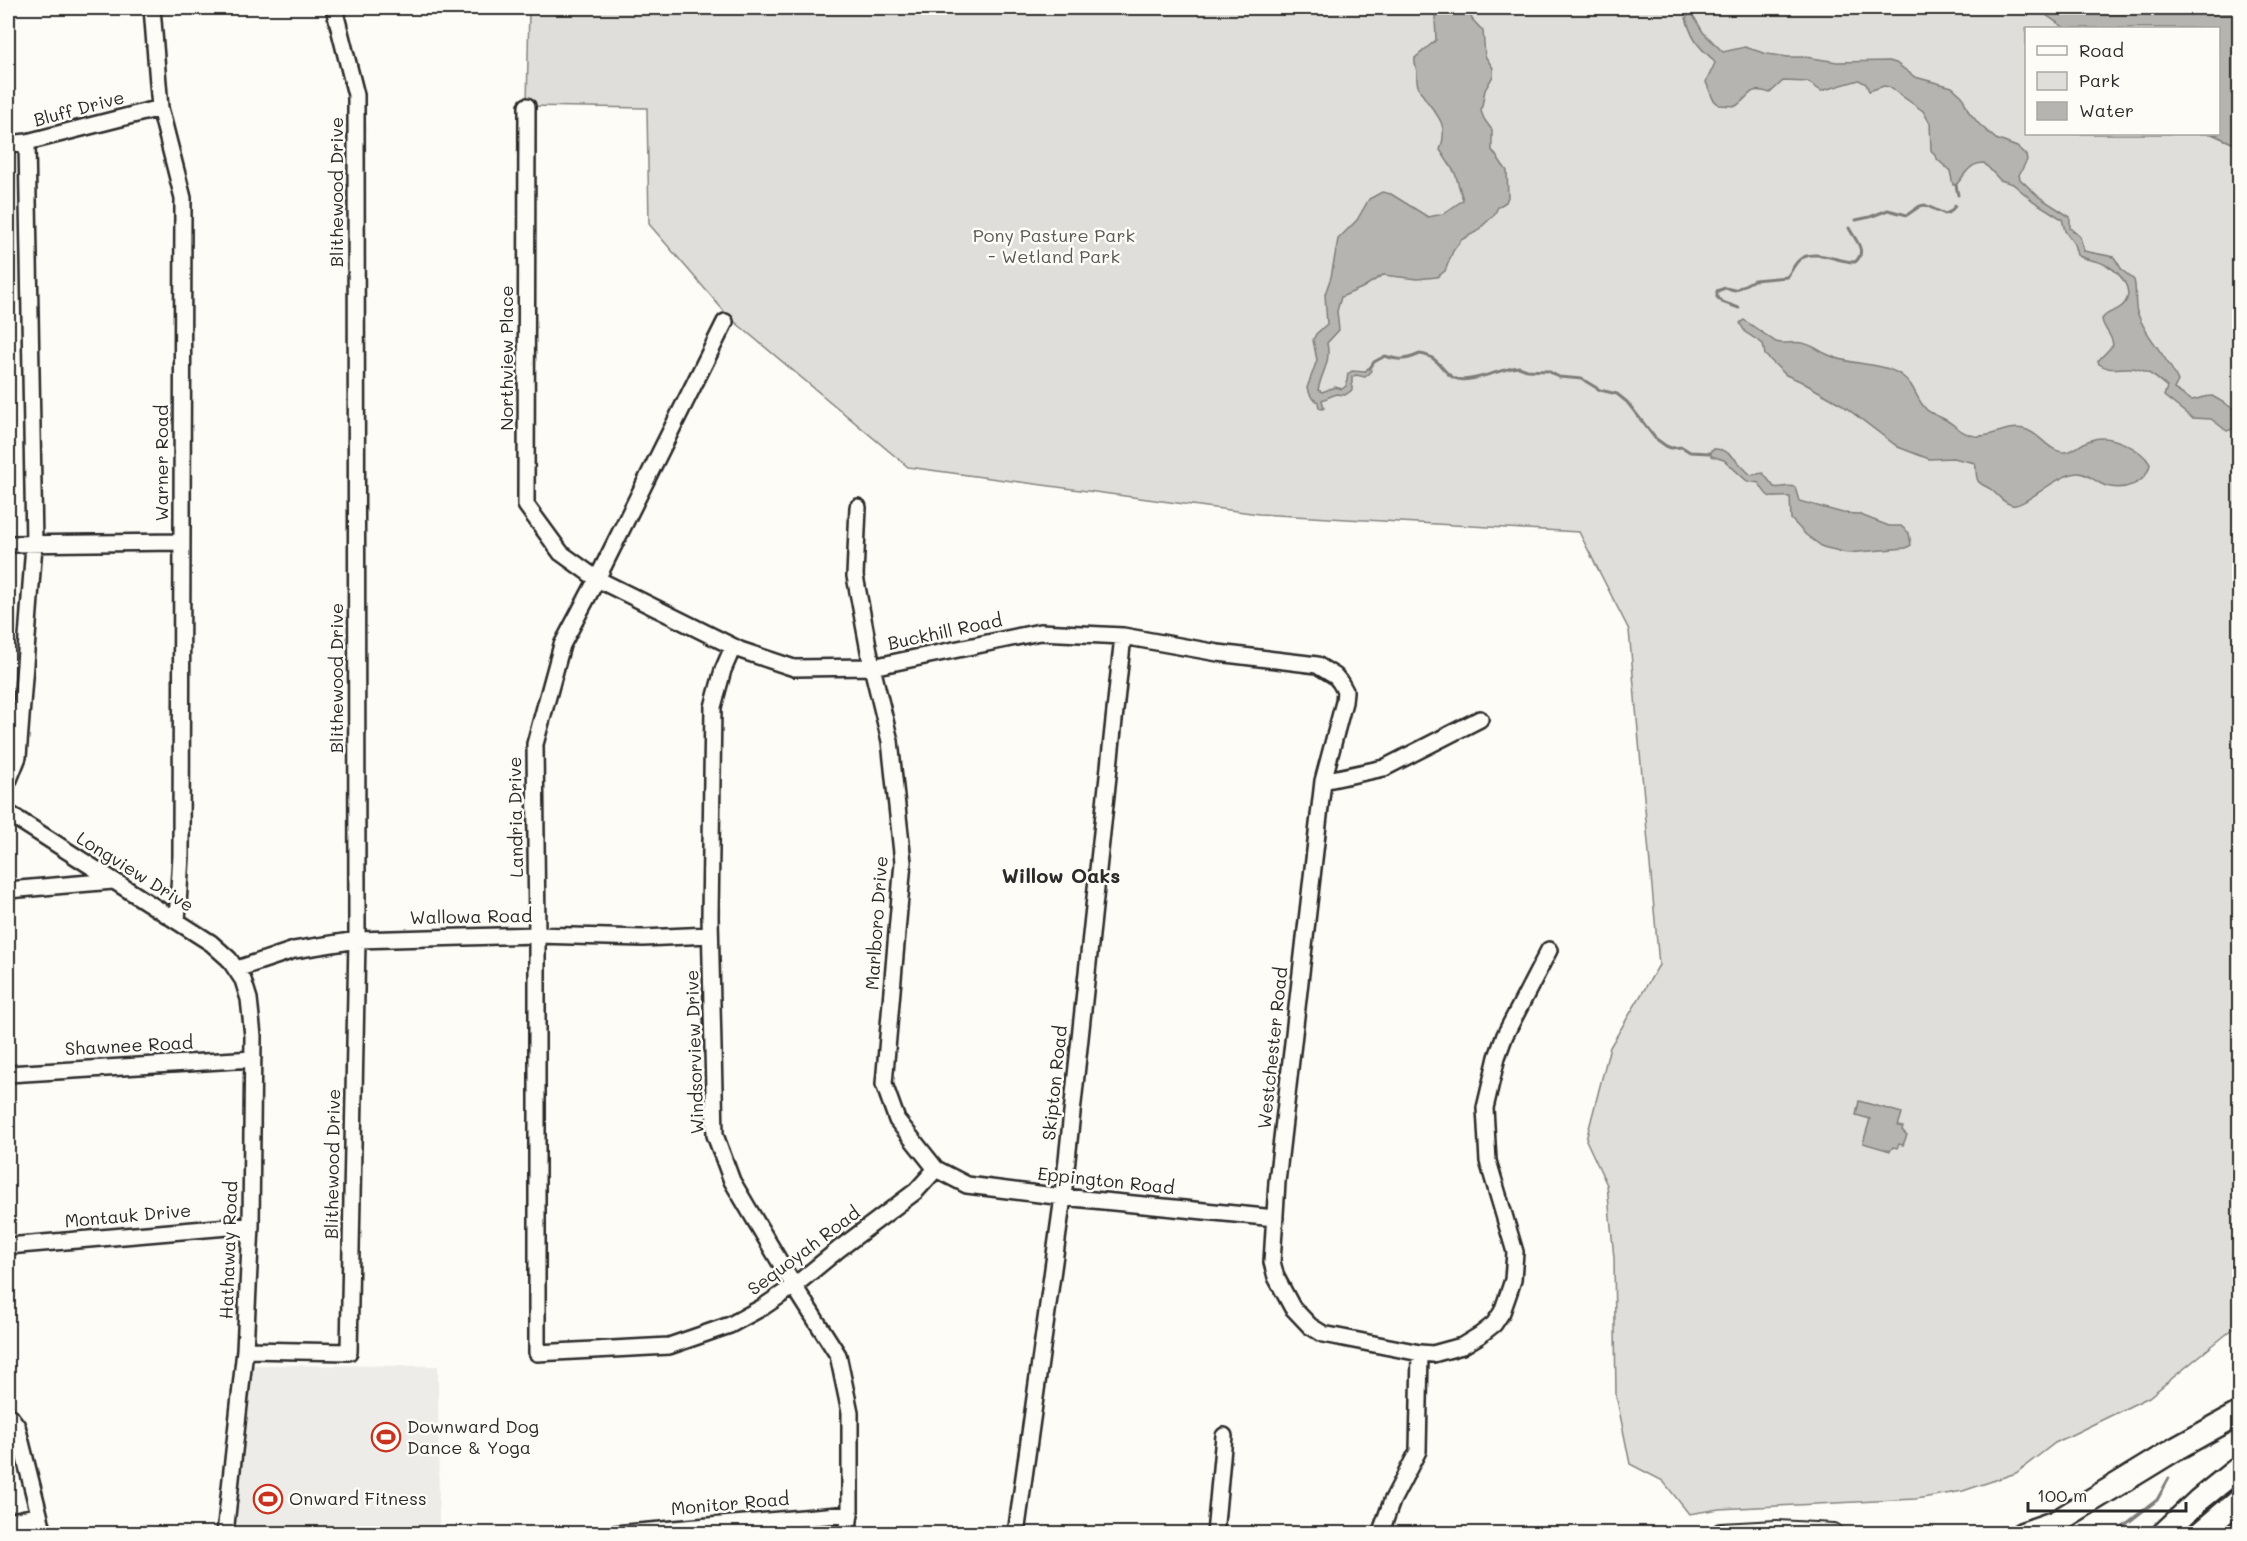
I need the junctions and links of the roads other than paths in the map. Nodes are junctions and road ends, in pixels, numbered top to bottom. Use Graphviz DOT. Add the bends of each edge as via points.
graph roads {
  1 [pos="152,8"];
  2 [pos="334,8"];
  3 [pos="527,106"];
  4 [pos="160,108"];
  5 [pos="27,142"];
  6 [pos="8,144"];
  7 [pos="725,322"];
  8 [pos="858,507"];
  9 [pos="181,543"];
  10 [pos="8,544"];
  11 [pos="34,545"];
  12 [pos="597,579"];
  13 [pos="1123,636"];
  14 [pos="733,647"];
  15 [pos="1317,665"];
  16 [pos="872,667"];
  17 [pos="1480,719"];
  18 [pos="1323,781"];
  19 [pos="8,782"];
  20 [pos="8,813"];
  21 [pos="113,881"];
  22 [pos="8,890"];
  23 [pos="177,921"];
  24 [pos="537,935"];
  25 [pos="710,935"];
  26 [pos="357,940"];
  27 [pos="1549,950"];
  28 [pos="237,969"];
  29 [pos="253,1059"];
  30 [pos="8,1074"];
  31 [pos="936,1169"];
  32 [pos="1063,1197"];
  33 [pos="1275,1218"];
  34 [pos="251,1225"];
  35 [pos="8,1246"];
  36 [pos="794,1286"];
  37 [pos="245,1350"];
  38 [pos="537,1353"];
  39 [pos="1420,1353"];
  40 [pos="2240,1413"];
  41 [pos="8,1414"];
  42 [pos="1224,1437"];
  43 [pos="2240,1467"];
  44 [pos="2240,1499"];
  45 [pos="850,1514"];
  46 [pos="39,1515"];
  47 [pos="8,1522"];
  48 [pos="2049,1528"];
  49 [pos="2203,1530"];
  50 [pos="44,1533"];
  51 [pos="225,1533"];
  52 [pos="614,1533"];
  53 [pos="847,1533"];
  54 [pos="1016,1533"];
  55 [pos="1215,1533"];
  56 [pos="1380,1533"];
  57 [pos="1721,1533"];
  58 [pos="1833,1533"];
  59 [pos="2022,1533"];
  60 [pos="2163,1533"];
  1 -- 4 [label="street, Warner Road"];
  2 -- 26 [label="street, Blithewood Drive" via="356,95"];
  3 -- 12 [label="street, Northview Place" via="526,505 561,553"];
  4 -- 5 [label="street, Bluff Drive"];
  4 -- 9 [label="street, Warner Road" via="183,198"];
  5 -- 6 [label="street, Bluff Drive"];
  5 -- 11 [label="street"];
  7 -- 12 [label="street, Landria Drive"];
  8 -- 16 [label="street, Marlboro Drive" via="855,576"];
  9 -- 11 [label="street"];
  9 -- 23 [label="street, Warner Road" via="181,856"];
  10 -- 11 [label="street"];
  11 -- 19 [label="street" via="18,757"];
  12 -- 14 [label="street, Buckhill Road"];
  12 -- 24 [label="street, Landria Drive" via="562,645 535,744"];
  13 -- 15 [label="street, Buckhill Road"];
  13 -- 16 [label="street, Buckhill Road" via="1040,632"];
  13 -- 32 [label="street, Skipton Road"];
  14 -- 16 [label="street, Buckhill Road" via="794,668"];
  14 -- 25 [label="street, Windsorview Drive" via="713,707"];
  15 -- 18 [label="street, Westchester Road" via="1335,676 1344,691"];
  16 -- 31 [label="street, Marlboro Drive" via="890,741 903,862 884,1084 897,1120"];
  17 -- 18 [label="street" via="1384,768"];
  18 -- 33 [label="street, Westchester Road"];
  20 -- 21 [label="street, Longview Drive"];
  21 -- 22 [label="street"];
  21 -- 23 [label="street, Longview Drive"];
  23 -- 28 [label="street, Longview Drive" via="221,951"];
  24 -- 25 [label="street, Wallowa Road"];
  24 -- 26 [label="street, Wallowa Road"];
  24 -- 38 [label="street, Landria Drive"];
  25 -- 36 [label="street, Windsorview Drive" via="715,1135 732,1181"];
  26 -- 28 [label="street, Wallowa Road" via="294,950"];
  26 -- 37 [label="street, Blithewood Drive" via="349,1352"];
  27 -- 39 [label="street, Westchester Road" via="1505,1035 1485,1108 1488,1161 1515,1252 1513,1280 1502,1312 1480,1335 1449,1350"];
  28 -- 29 [label="street, Hathaway Road" via="249,999"];
  29 -- 30 [label="street, Shawnee Road"];
  29 -- 34 [label="street, Hathaway Road"];
  31 -- 32 [label="street, Eppington Road" via="967,1185"];
  31 -- 36 [label="street, Sequoyah Road" via="916,1191"];
  32 -- 33 [label="street, Eppington Road"];
  32 -- 54 [label="street, Skipton Road"];
  33 -- 39 [label="street, Westchester Road" via="1272,1262 1276,1277 1292,1306 1310,1326 1323,1334"];
  34 -- 35 [label="street, Montauk Drive"];
  34 -- 37 [label="street, Hathaway Road"];
  36 -- 38 [label="street, Sequoyah Road" via="730,1324 669,1346"];
  36 -- 45 [label="street, Windsorview Drive" via="838,1354 850,1412"];
  37 -- 51 [label="street, Hathaway Road"];
  39 -- 56 [label="street" via="1418,1451"];
  40 -- 48 [label="highway"];
  41 -- 46 [label="street" via="16,1426"];
  42 -- 55 [label="street"];
  43 -- 60 [label="highway"];
  44 -- 49 [label="highway"];
  45 -- 52 [label="street, Monitor Road"];
  45 -- 53 [label="street, Windsorview Drive"];
  46 -- 47 [label="street"];
  46 -- 50 [label="street"];
  48 -- 59 [label="highway"];
  57 -- 58 [label="main road"];
}
